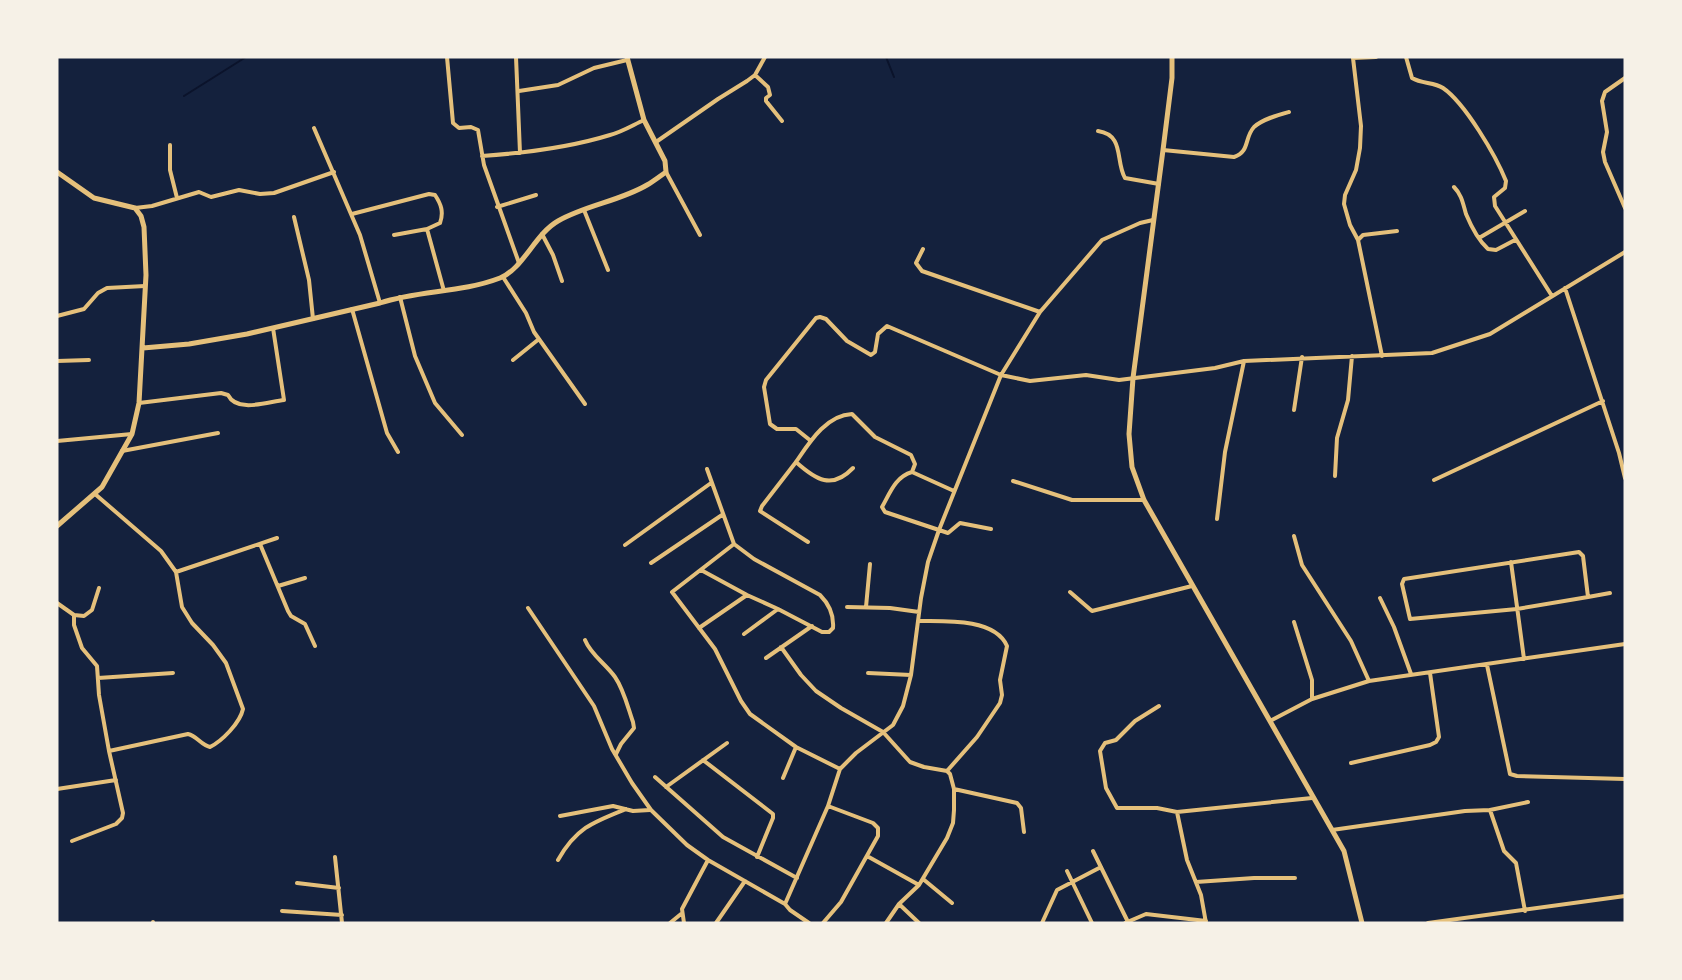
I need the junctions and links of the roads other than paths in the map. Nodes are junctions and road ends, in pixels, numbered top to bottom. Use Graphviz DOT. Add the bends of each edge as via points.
graph roads {
  1 [pos="447,57"];
  2 [pos="516,57"];
  3 [pos="765,57"];
  4 [pos="1172,57"];
  5 [pos="1376,57"];
  6 [pos="1407,57"];
  7 [pos="1353,58"];
  8 [pos="627,59"];
  9 [pos="755,75"];
  10 [pos="1625,78"];
  11 [pos="519,91"];
  12 [pos="1289,112"];
  13 [pos="644,120"];
  14 [pos="782,121"];
  15 [pos="314,128"];
  16 [pos="1098,131"];
  17 [pos="656,142"];
  18 [pos="170,145"];
  19 [pos="1163,150"];
  20 [pos="520,153"];
  21 [pos="482,156"];
  22 [pos="57,172"];
  23 [pos="334,172"];
  24 [pos="666,172"];
  25 [pos="1159,184"];
  26 [pos="1454,187"];
  27 [pos="536,195"];
  28 [pos="177,198"];
  29 [pos="498,207"];
  30 [pos="135,208"];
  31 [pos="1625,208"];
  32 [pos="584,210"];
  33 [pos="1525,212"];
  34 [pos="352,214"];
  35 [pos="294,217"];
  36 [pos="1154,220"];
  37 [pos="1504,223"];
  38 [pos="427,229"];
  39 [pos="1397,231"];
  40 [pos="542,233"];
  41 [pos="394,235"];
  42 [pos="700,235"];
  43 [pos="1479,238"];
  44 [pos="1358,240"];
  45 [pos="1515,240"];
  46 [pos="922,249"];
  47 [pos="1625,252"];
  48 [pos="519,262"];
  49 [pos="608,270"];
  50 [pos="503,277"];
  51 [pos="562,281"];
  52 [pos="146,286"];
  53 [pos="1566,288"];
  54 [pos="444,291"];
  55 [pos="400,297"];
  56 [pos="1552,297"];
  57 [pos="380,303"];
  58 [pos="352,309"];
  59 [pos="1040,312"];
  60 [pos="57,316"];
  61 [pos="313,319"];
  62 [pos="273,328"];
  63 [pos="539,339"];
  64 [pos="143,348"];
  65 [pos="1352,356"];
  66 [pos="1382,356"];
  67 [pos="1302,357"];
  68 [pos="89,360"];
  69 [pos="513,360"];
  70 [pos="57,361"];
  71 [pos="1244,361"];
  72 [pos="1001,375"];
  73 [pos="1133,378"];
  74 [pos="1603,400"];
  75 [pos="139,404"];
  76 [pos="585,404"];
  77 [pos="1294,410"];
  78 [pos="218,433"];
  79 [pos="132,434"];
  80 [pos="462,435"];
  81 [pos="57,441"];
  82 [pos="811,441"];
  83 [pos="122,451"];
  84 [pos="1625,451"];
  85 [pos="398,452"];
  86 [pos="1619,453"];
  87 [pos="796,462"];
  88 [pos="853,468"];
  89 [pos="707,469"];
  90 [pos="912,472"];
  91 [pos="1335,476"];
  92 [pos="1625,478"];
  93 [pos="1434,480"];
  94 [pos="1013,481"];
  95 [pos="711,483"];
  96 [pos="954,491"];
  97 [pos="96,494"];
  98 [pos="1144,501"];
  99 [pos="722,515"];
  100 [pos="1217,519"];
  101 [pos="57,526"];
  102 [pos="939,530"];
  103 [pos="991,530"];
  104 [pos="1294,536"];
  105 [pos="277,538"];
  106 [pos="808,542"];
  107 [pos="260,544"];
  108 [pos="734,544"];
  109 [pos="625,545"];
  110 [pos="1511,562"];
  111 [pos="651,564"];
  112 [pos="870,564"];
  113 [pos="701,570"];
  114 [pos="176,572"];
  115 [pos="305,578"];
  116 [pos="278,586"];
  117 [pos="1192,586"];
  118 [pos="99,588"];
  119 [pos="1070,592"];
  120 [pos="1610,593"];
  121 [pos="747,595"];
  122 [pos="1588,597"];
  123 [pos="1380,598"];
  124 [pos="57,603"];
  125 [pos="848,607"];
  126 [pos="866,607"];
  127 [pos="528,608"];
  128 [pos="778,609"];
  129 [pos="1517,609"];
  130 [pos="919,612"];
  131 [pos="74,615"];
  132 [pos="918,621"];
  133 [pos="1294,622"];
  134 [pos="812,626"];
  135 [pos="699,628"];
  136 [pos="744,634"];
  137 [pos="585,640"];
  138 [pos="1625,644"];
  139 [pos="315,646"];
  140 [pos="781,647"];
  141 [pos="766,658"];
  142 [pos="1524,659"];
  143 [pos="1487,664"];
  144 [pos="173,673"];
  145 [pos="868,673"];
  146 [pos="1430,673"];
  147 [pos="1411,674"];
  148 [pos="911,675"];
  149 [pos="98,678"];
  150 [pos="1369,681"];
  151 [pos="1312,699"];
  152 [pos="1159,706"];
  153 [pos="1269,722"];
  154 [pos="883,732"];
  155 [pos="727,744"];
  156 [pos="796,747"];
  157 [pos="109,752"];
  158 [pos="616,755"];
  159 [pos="703,760"];
  160 [pos="1351,763"];
  161 [pos="840,769"];
  162 [pos="948,771"];
  163 [pos="655,777"];
  164 [pos="783,778"];
  165 [pos="1625,778"];
  166 [pos="116,780"];
  167 [pos="666,787"];
  168 [pos="57,789"];
  169 [pos="954,789"];
  170 [pos="1312,798"];
  171 [pos="1528,802"];
  172 [pos="828,806"];
  173 [pos="626,808"];
  174 [pos="651,810"];
  175 [pos="1490,810"];
  176 [pos="1177,812"];
  177 [pos="560,816"];
  178 [pos="1332,830"];
  179 [pos="1023,832"];
  180 [pos="72,841"];
  181 [pos="1093,851"];
  182 [pos="867,856"];
  183 [pos="335,857"];
  184 [pos="757,857"];
  185 [pos="558,860"];
  186 [pos="708,860"];
  187 [pos="1101,867"];
  188 [pos="1066,871"];
  189 [pos="797,878"];
  190 [pos="1295,878"];
  191 [pos="923,879"];
  192 [pos="745,881"];
  193 [pos="1072,881"];
  194 [pos="297,882"];
  195 [pos="1196,882"];
  196 [pos="919,885"];
  197 [pos="339,888"];
  198 [pos="1625,896"];
  199 [pos="952,903"];
  200 [pos="785,904"];
  201 [pos="899,904"];
  202 [pos="282,911"];
  203 [pos="1525,911"];
  204 [pos="681,914"];
  205 [pos="342,915"];
  206 [pos="1127,922"];
  207 [pos="1206,922"];
  208 [pos="342,923"];
  209 [pos="670,923"];
  210 [pos="684,923"];
  211 [pos="716,923"];
  212 [pos="808,923"];
  213 [pos="823,923"];
  214 [pos="885,923"];
  215 [pos="920,923"];
  216 [pos="1041,923"];
  217 [pos="1092,923"];
  218 [pos="1362,923"];
  219 [pos="1428,923"];
  1 -- 21 [label="street" via="453,123 459,128 478,130"];
  2 -- 11 [label="street"];
  3 -- 9 [label="street"];
  4 -- 19 [label="street"];
  5 -- 7 [label="street"];
  6 -- 37 [label="street" via="1412,78 1445,89 1480,132 1506,181 1493,201"];
  7 -- 44 [label="street" via="1360,148 1344,204"];
  8 -- 11 [label="street" via="594,68 558,85"];
  8 -- 13 [label="street"];
  9 -- 14 [label="street" via="768,87 770,95 766,100"];
  9 -- 17 [label="street"];
  10 -- 31 [label="street" via="1605,92 1602,101 1607,132 1605,162"];
  11 -- 20 [label="street"];
  12 -- 19 [label="street" via="1256,126 1242,155"];
  13 -- 17 [label="street"];
  13 -- 20 [label="street" via="613,135"];
  15 -- 23 [label="street"];
  16 -- 25 [label="street" via="1109,134 1115,142 1125,178"];
  17 -- 24 [label="street"];
  18 -- 28 [label="street" via="170,170"];
  19 -- 25 [label="street"];
  20 -- 21 [label="street"];
  21 -- 29 [label="street"];
  22 -- 30 [label="street" via="94,198"];
  23 -- 28 [label="street" via="274,193 239,190 211,197 199,192"];
  23 -- 34 [label="street"];
  24 -- 32 [label="street" via="646,185"];
  24 -- 42 [label="street"];
  25 -- 36 [label="street"];
  26 -- 43 [label="street"];
  27 -- 29 [label="street"];
  28 -- 30 [label="street"];
  29 -- 48 [label="street"];
  30 -- 52 [label="street" via="144,227"];
  32 -- 40 [label="street"];
  32 -- 49 [label="street"];
  33 -- 37 [label="street"];
  34 -- 38 [label="street" via="435,195 442,216 440,223"];
  34 -- 57 [label="street"];
  35 -- 61 [label="street" via="309,280"];
  36 -- 59 [label="street" via="1102,240"];
  36 -- 73 [label="street"];
  37 -- 43 [label="street"];
  37 -- 45 [label="street"];
  38 -- 41 [label="street"];
  38 -- 54 [label="street"];
  39 -- 44 [label="street" via="1363,235"];
  40 -- 48 [label="street"];
  40 -- 51 [label="street"];
  43 -- 45 [label="street" via="1492,251"];
  44 -- 66 [label="street"];
  45 -- 56 [label="street"];
  46 -- 59 [label="street" via="916,263 922,271"];
  47 -- 53 [label="street"];
  48 -- 50 [label="street"];
  50 -- 54 [label="street"];
  50 -- 63 [label="street"];
  52 -- 60 [label="street" via="107,288 84,309"];
  52 -- 64 [label="street"];
  53 -- 56 [label="street"];
  53 -- 74 [label="street"];
  54 -- 55 [label="street"];
  55 -- 57 [label="street"];
  55 -- 80 [label="street" via="415,356 435,403"];
  56 -- 66 [label="street" via="1490,334 1432,353"];
  57 -- 58 [label="street"];
  58 -- 61 [label="street"];
  58 -- 85 [label="street" via="387,433"];
  59 -- 72 [label="street"];
  61 -- 62 [label="street"];
  62 -- 64 [label="street" via="189,344"];
  62 -- 75 [label="street" via="284,400 240,406 221,393"];
  63 -- 69 [label="street"];
  63 -- 76 [label="street"];
  64 -- 75 [label="street"];
  65 -- 66 [label="street"];
  65 -- 67 [label="street"];
  65 -- 91 [label="street" via="1348,400 1337,438"];
  67 -- 71 [label="street"];
  67 -- 77 [label="street"];
  68 -- 70 [label="street"];
  71 -- 73 [label="street"];
  71 -- 100 [label="street" via="1225,452"];
  72 -- 73 [label="street" via="1030,381 1077,375"];
  72 -- 82 [label="street" via="892,327 878,334 871,355 847,340 826,319 816,318 764,387 770,424 777,429 796,429"];
  72 -- 96 [label="street"];
  73 -- 98 [label="street" via="1129,434 1132,467"];
  74 -- 86 [label="street"];
  74 -- 93 [label="street"];
  75 -- 79 [label="street"];
  78 -- 83 [label="street"];
  79 -- 81 [label="street"];
  79 -- 83 [label="street"];
  82 -- 87 [label="street"];
  82 -- 90 [label="street" via="834,420 852,414 875,437 911,455 915,464"];
  83 -- 97 [label="street"];
  84 -- 86 [label="street"];
  86 -- 92 [label="street"];
  87 -- 88 [label="street" via="826,481 841,479"];
  87 -- 106 [label="street" via="760,511"];
  89 -- 95 [label="street"];
  90 -- 96 [label="street"];
  90 -- 102 [label="street" via="894,485 883,510"];
  94 -- 98 [label="street" via="1072,500"];
  95 -- 99 [label="street"];
  95 -- 109 [label="street"];
  96 -- 102 [label="street"];
  97 -- 101 [label="street"];
  97 -- 114 [label="street" via="161,551"];
  98 -- 117 [label="street"];
  99 -- 108 [label="street"];
  99 -- 111 [label="street"];
  102 -- 103 [label="street" via="948,533 960,523"];
  102 -- 130 [label="street" via="928,562"];
  104 -- 150 [label="street" via="1302,565 1350,641"];
  105 -- 107 [label="street"];
  107 -- 114 [label="street"];
  107 -- 116 [label="street"];
  108 -- 113 [label="street"];
  108 -- 134 [label="street" via="827,602 833,628 822,632"];
  110 -- 122 [label="street" via="1579,552 1583,556"];
  110 -- 129 [label="street"];
  110 -- 129 [label="street" via="1404,579 1402,584 1412,620"];
  112 -- 126 [label="street"];
  113 -- 121 [label="street"];
  113 -- 135 [label="street" via="672,592"];
  114 -- 157 [label="street" via="182,607 226,663 242,705 241,717 210,747 188,734"];
  115 -- 116 [label="street"];
  116 -- 139 [label="street" via="291,616 305,624"];
  117 -- 119 [label="street" via="1092,611"];
  117 -- 153 [label="street"];
  118 -- 131 [label="street" via="92,610 84,616"];
  120 -- 122 [label="street"];
  121 -- 128 [label="street"];
  121 -- 135 [label="street"];
  122 -- 129 [label="street"];
  123 -- 147 [label="street"];
  124 -- 131 [label="street"];
  125 -- 126 [label="street"];
  126 -- 130 [label="street"];
  127 -- 158 [label="street" via="594,706"];
  128 -- 134 [label="street"];
  128 -- 136 [label="street"];
  129 -- 142 [label="street"];
  130 -- 132 [label="street"];
  131 -- 149 [label="street" via="82,648 97,666"];
  132 -- 148 [label="street"];
  132 -- 162 [label="street" via="986,627 1000,635 1007,646 1000,703"];
  133 -- 151 [label="street" via="1312,680"];
  134 -- 140 [label="street"];
  135 -- 156 [label="street" via="715,649 750,714"];
  137 -- 158 [label="street" via="589,651 621,686 633,722 634,728"];
  138 -- 142 [label="street"];
  140 -- 141 [label="street"];
  140 -- 154 [label="street" via="816,691"];
  142 -- 143 [label="street"];
  143 -- 146 [label="street"];
  143 -- 165 [label="street" via="1510,774"];
  144 -- 149 [label="street"];
  145 -- 148 [label="street"];
  146 -- 147 [label="street"];
  146 -- 160 [label="street" via="1439,737 1436,742"];
  147 -- 150 [label="street"];
  148 -- 154 [label="street" via="903,706 893,725"];
  149 -- 157 [label="street"];
  150 -- 151 [label="street"];
  151 -- 153 [label="street"];
  152 -- 176 [label="street" via="1135,721 1116,740 1102,746 1102,770 1117,808"];
  153 -- 170 [label="street"];
  154 -- 161 [label="street"];
  154 -- 162 [label="street" via="910,762"];
  155 -- 159 [label="street"];
  156 -- 161 [label="street"];
  156 -- 164 [label="street"];
  157 -- 166 [label="street"];
  158 -- 174 [label="street"];
  159 -- 167 [label="street"];
  159 -- 184 [label="street" via="773,814"];
  161 -- 172 [label="street"];
  162 -- 169 [label="street"];
  163 -- 167 [label="street"];
  166 -- 168 [label="street"];
  166 -- 180 [label="street" via="123,813 120,822"];
  167 -- 184 [label="street" via="723,837"];
  169 -- 179 [label="street" via="1017,803"];
  169 -- 191 [label="street" via="953,823"];
  170 -- 176 [label="street"];
  170 -- 178 [label="street"];
  171 -- 175 [label="street"];
  172 -- 182 [label="street" via="878,828"];
  172 -- 189 [label="street"];
  173 -- 174 [label="street"];
  173 -- 177 [label="street" via="604,807"];
  173 -- 185 [label="street" via="582,830 568,842"];
  174 -- 186 [label="street"];
  175 -- 178 [label="street"];
  175 -- 203 [label="street" via="1504,851 1516,863"];
  176 -- 195 [label="street"];
  178 -- 218 [label="street" via="1344,851"];
  181 -- 187 [label="street"];
  182 -- 196 [label="street"];
  182 -- 213 [label="street" via="841,902"];
  183 -- 197 [label="street"];
  184 -- 189 [label="street"];
  186 -- 192 [label="street"];
  186 -- 204 [label="street"];
  187 -- 193 [label="street"];
  187 -- 206 [label="street"];
  188 -- 193 [label="street"];
  189 -- 200 [label="street"];
  190 -- 195 [label="street"];
  191 -- 196 [label="street"];
  191 -- 199 [label="street"];
  192 -- 200 [label="street"];
  192 -- 211 [label="street"];
  193 -- 216 [label="street" via="1057,890"];
  193 -- 217 [label="street"];
  194 -- 197 [label="street"];
  195 -- 207 [label="street"];
  196 -- 201 [label="street"];
  197 -- 205 [label="street"];
  198 -- 203 [label="street"];
  200 -- 212 [label="street"];
  201 -- 214 [label="street"];
  201 -- 215 [label="street"];
  202 -- 205 [label="street"];
  203 -- 219 [label="street"];
  204 -- 209 [label="street"];
  204 -- 210 [label="street"];
  205 -- 208 [label="street"];
  206 -- 207 [label="street" via="1146,914"];
}
